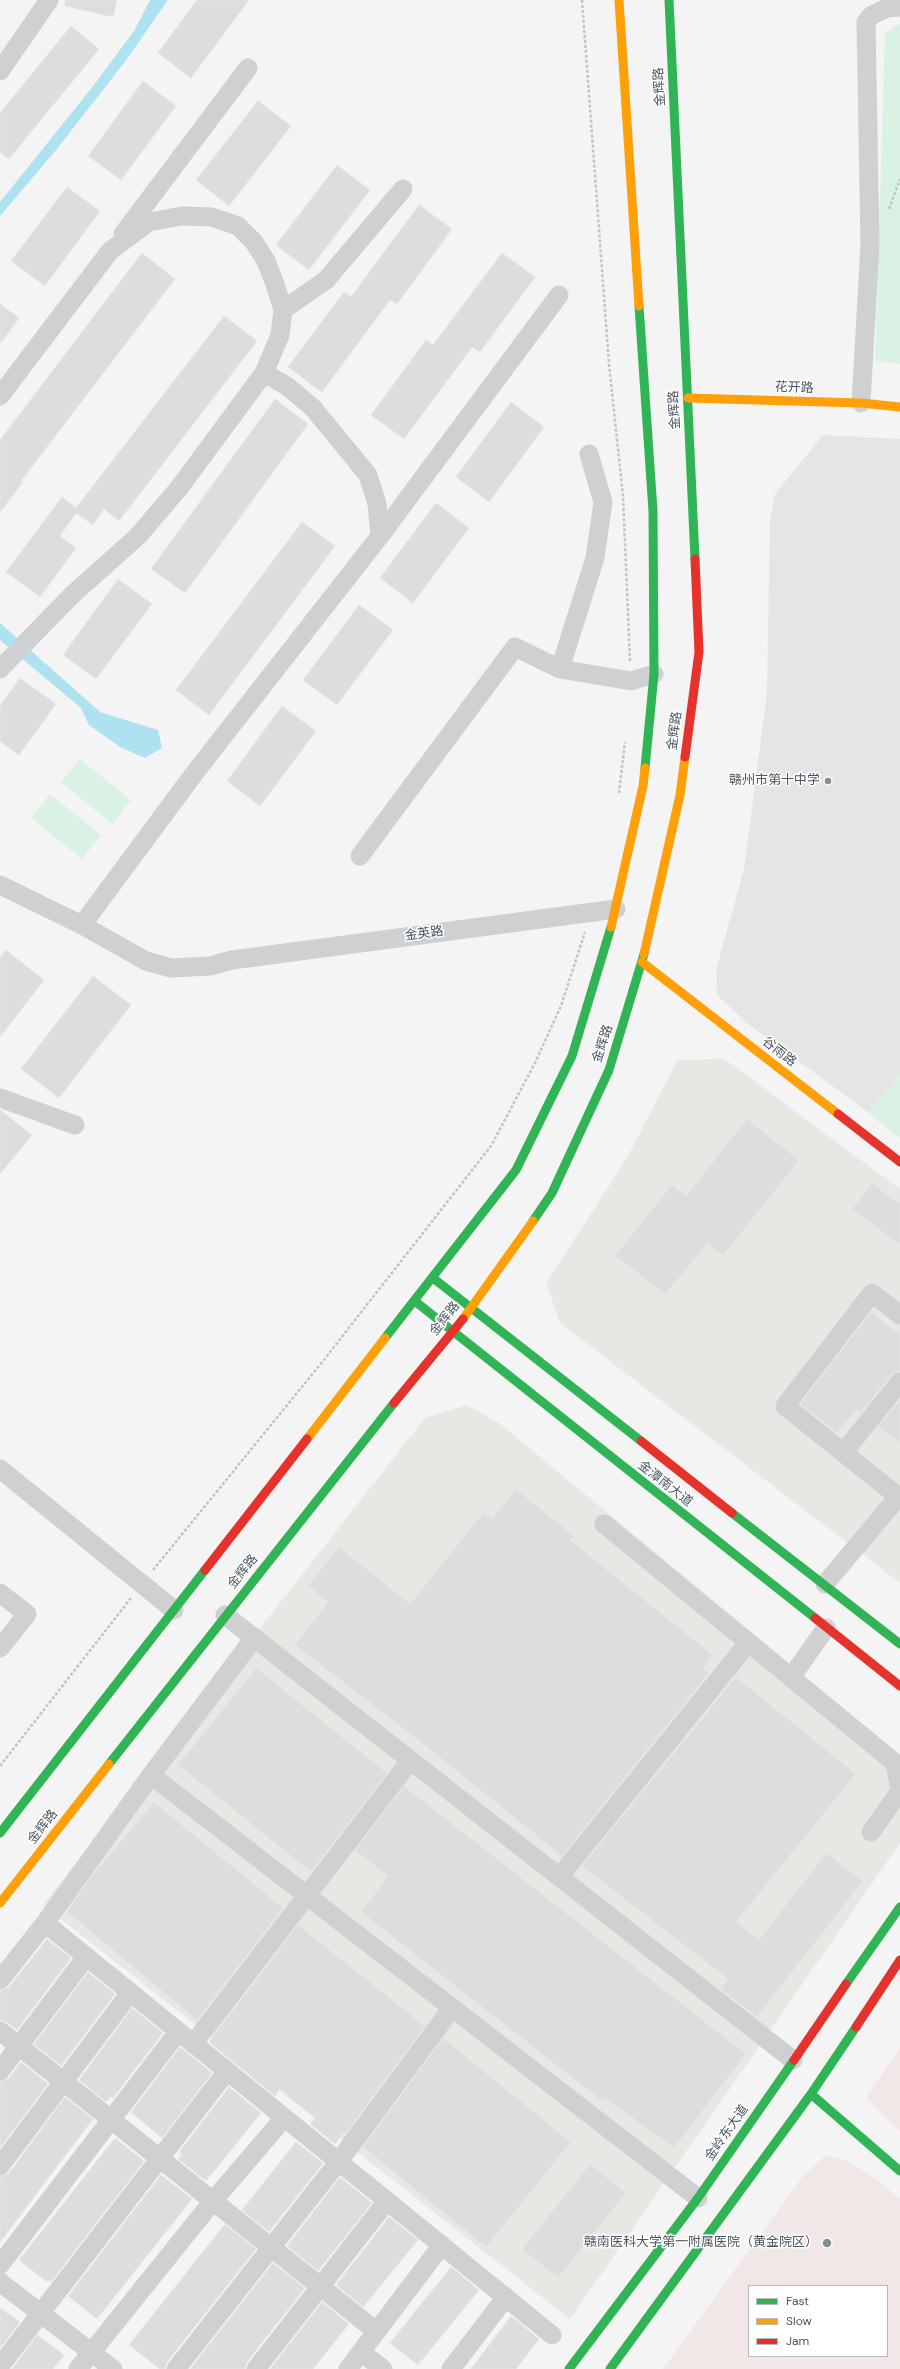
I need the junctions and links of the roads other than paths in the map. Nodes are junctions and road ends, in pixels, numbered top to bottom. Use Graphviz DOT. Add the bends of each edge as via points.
graph roads {
  1 [pos="49,0"];
  2 [pos="619,0"];
  3 [pos="669,0"];
  4 [pos="900,8"];
  5 [pos="248,68"];
  6 [pos="0,71"];
  7 [pos="403,189"];
  8 [pos="110,251"];
  9 [pos="558,295"];
  10 [pos="283,310"];
  11 [pos="264,373"];
  12 [pos="0,396"];
  13 [pos="688,398"];
  14 [pos="861,403"];
  15 [pos="900,407"];
  16 [pos="589,454"];
  17 [pos="380,536"];
  18 [pos="0,669"];
  19 [pos="560,669"];
  20 [pos="654,674"];
  21 [pos="360,856"];
  22 [pos="0,886"];
  23 [pos="616,909"];
  24 [pos="82,925"];
  25 [pos="642,962"];
  26 [pos="0,1098"];
  27 [pos="76,1125"];
  28 [pos="900,1162"];
  29 [pos="434,1278"];
  30 [pos="416,1302"];
  31 [pos="470,1308"];
  32 [pos="900,1315"];
  33 [pos="451,1332"];
  34 [pos="900,1382"];
  35 [pos="843,1453"];
  36 [pos="0,1469"];
  37 [pos="899,1498"];
  38 [pos="604,1524"];
  39 [pos="825,1584"];
  40 [pos="0,1593"];
  41 [pos="174,1610"];
  42 [pos="225,1615"];
  43 [pos="826,1628"];
  44 [pos="254,1638"];
  45 [pos="748,1643"];
  46 [pos="900,1644"];
  47 [pos="0,1648"];
  48 [pos="792,1676"];
  49 [pos="900,1686"];
  50 [pos="410,1761"];
  51 [pos="151,1775"];
  52 [pos="900,1791"];
  53 [pos="0,1832"];
  54 [pos="871,1832"];
  55 [pos="559,1877"];
  56 [pos="308,1896"];
  57 [pos="0,1903"];
  58 [pos="900,1907"];
  59 [pos="44,1923"];
  60 [pos="86,1957"];
  61 [pos="900,1960"];
  62 [pos="0,1980"];
  63 [pos="130,1993"];
  64 [pos="452,2008"];
  65 [pos="0,2031"];
  66 [pos="178,2032"];
  67 [pos="194,2044"];
  68 [pos="19,2046"];
  69 [pos="793,2060"];
  70 [pos="0,2071"];
  71 [pos="227,2071"];
  72 [pos="63,2082"];
  73 [pos="811,2094"];
  74 [pos="284,2118"];
  75 [pos="111,2120"];
  76 [pos="160,2158"];
  77 [pos="339,2161"];
  78 [pos="0,2166"];
  79 [pos="900,2171"];
  80 [pos="698,2198"];
  81 [pos="213,2201"];
  82 [pos="387,2201"];
  83 [pos="442,2245"];
  84 [pos="271,2247"];
  85 [pos="0,2265"];
  86 [pos="0,2282"];
  87 [pos="320,2286"];
  88 [pos="506,2297"];
  89 [pos="40,2313"];
  90 [pos="376,2331"];
  91 [pos="552,2335"];
  92 [pos="91,2352"];
  93 [pos="361,2352"];
  94 [pos="0,2366"];
  95 [pos="78,2369"];
  96 [pos="113,2369"];
  97 [pos="176,2369"];
  98 [pos="256,2369"];
  99 [pos="348,2369"];
  100 [pos="383,2369"];
  101 [pos="451,2369"];
  102 [pos="569,2369"];
  103 [pos="610,2369"];
  1 -- 6 [label="street"];
  2 -- 20 [label="main road, 金辉路" via="653,512"];
  3 -- 13 [label="main road, 金辉路"];
  4 -- 14 [label="street" via="887,8 872,15 866,22 870,245"];
  5 -- 8 [label="street"];
  7 -- 10 [label="street" via="326,280"];
  8 -- 10 [label="street" via="149,222 182,216 212,217 238,226 254,242 266,261"];
  8 -- 12 [label="street"];
  9 -- 17 [label="street"];
  10 -- 11 [label="street" via="280,335"];
  11 -- 17 [label="street" via="287,386 313,408 368,475 377,504"];
  11 -- 18 [label="street" via="179,488 138,536 72,595"];
  13 -- 14 [label="main road, 花开路"];
  13 -- 25 [label="main road, 金辉路" via="699,652 680,795"];
  14 -- 15 [label="main road, 花开路"];
  16 -- 19 [label="street" via="603,502 595,558"];
  17 -- 24 [label="street" via="193,776"];
  19 -- 20 [label="street" via="631,682"];
  19 -- 21 [label="street" via="515,647"];
  20 -- 23 [label="main road, 金辉路" via="643,786"];
  22 -- 24 [label="street, 金英路"];
  23 -- 24 [label="street, 金英路" via="232,960 210,966 171,968 146,961"];
  23 -- 29 [label="main road, 金辉路" via="572,1056 516,1170"];
  25 -- 28 [label="main road, 谷雨路"];
  25 -- 31 [label="main road, 金辉路" via="609,1070 552,1193"];
  26 -- 27 [label="street"];
  29 -- 30 [label="main road, 金辉路"];
  29 -- 31 [label="main road, 金潭南大道"];
  30 -- 33 [label="main road, 金潭南大道"];
  30 -- 41 [label="main road, 金辉路"];
  31 -- 33 [label="main road, 金辉路"];
  31 -- 39 [label="main road, 金潭南大道"];
  32 -- 35 [label="street" via="872,1293 785,1406"];
  33 -- 42 [label="main road, 金辉路"];
  33 -- 43 [label="main road, 金潭南大道"];
  34 -- 35 [label="street"];
  35 -- 37 [label="street"];
  36 -- 41 [label="street"];
  37 -- 39 [label="street"];
  38 -- 45 [label="street"];
  39 -- 46 [label="main road, 金潭南大道"];
  40 -- 47 [label="street" via="27,1614"];
  41 -- 53 [label="main road, 金辉路"];
  42 -- 44 [label="street"];
  42 -- 57 [label="main road, 金辉路"];
  43 -- 48 [label="street"];
  43 -- 49 [label="main road, 金潭南大道"];
  44 -- 50 [label="street"];
  44 -- 51 [label="street"];
  45 -- 48 [label="street"];
  45 -- 55 [label="street"];
  48 -- 52 [label="street" via="895,1763"];
  50 -- 55 [label="street"];
  50 -- 56 [label="street"];
  51 -- 56 [label="street"];
  51 -- 59 [label="street"];
  52 -- 54 [label="street"];
  55 -- 69 [label="street"];
  56 -- 64 [label="street"];
  56 -- 67 [label="street"];
  58 -- 69 [label="main road, 金岭东大道" via="856,1975"];
  59 -- 60 [label="street"];
  59 -- 62 [label="street"];
  60 -- 63 [label="street"];
  60 -- 68 [label="street"];
  61 -- 73 [label="main road" via="875,1988"];
  63 -- 66 [label="street"];
  63 -- 72 [label="street"];
  64 -- 77 [label="street"];
  64 -- 80 [label="street"];
  65 -- 68 [label="street"];
  66 -- 67 [label="street"];
  66 -- 75 [label="street"];
  67 -- 71 [label="street"];
  68 -- 70 [label="street"];
  68 -- 72 [label="street"];
  69 -- 80 [label="main road, 金岭东大道"];
  71 -- 74 [label="street"];
  71 -- 76 [label="street"];
  72 -- 75 [label="street"];
  72 -- 78 [label="street"];
  73 -- 79 [label="main road"];
  73 -- 103 [label="main road"];
  74 -- 77 [label="street"];
  74 -- 81 [label="street"];
  75 -- 76 [label="street"];
  75 -- 85 [label="street"];
  76 -- 81 [label="street"];
  76 -- 89 [label="street"];
  77 -- 82 [label="street"];
  77 -- 84 [label="street"];
  80 -- 102 [label="main road, 金岭东大道"];
  81 -- 84 [label="street"];
  81 -- 92 [label="street"];
  82 -- 83 [label="street"];
  82 -- 87 [label="street"];
  83 -- 88 [label="street"];
  83 -- 90 [label="street"];
  84 -- 87 [label="street"];
  84 -- 97 [label="street"];
  86 -- 89 [label="street"];
  87 -- 90 [label="street"];
  87 -- 98 [label="street"];
  88 -- 91 [label="street"];
  88 -- 101 [label="street"];
  89 -- 92 [label="street"];
  89 -- 94 [label="street"];
  90 -- 93 [label="street"];
  92 -- 95 [label="street"];
  92 -- 96 [label="street"];
  93 -- 99 [label="street"];
  93 -- 100 [label="street"];
}
